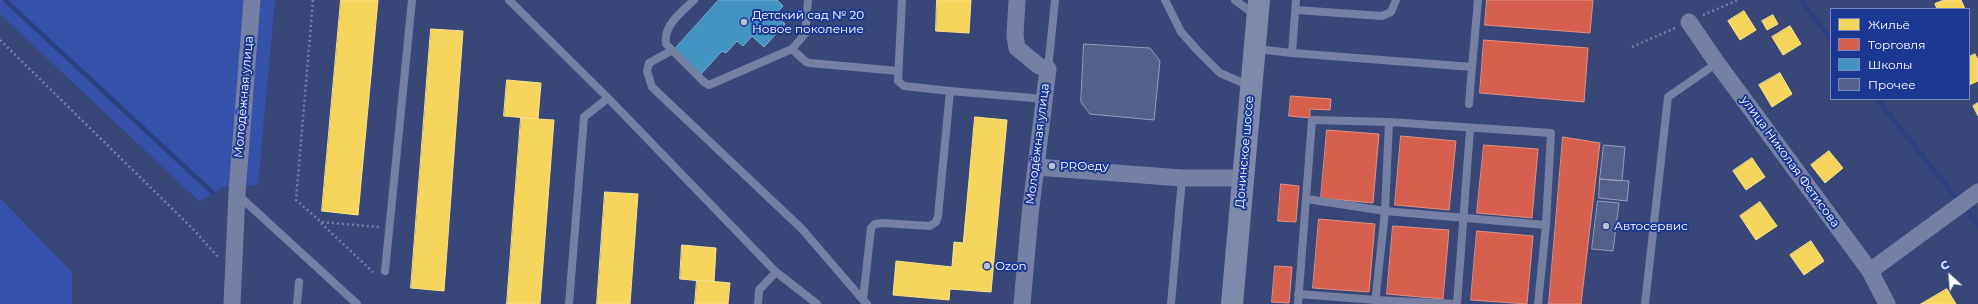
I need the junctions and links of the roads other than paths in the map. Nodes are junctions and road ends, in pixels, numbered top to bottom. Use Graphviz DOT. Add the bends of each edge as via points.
graph roads {
  1 [pos="252,0"];
  2 [pos="412,0"];
  3 [pos="510,0"];
  4 [pos="694,0"];
  5 [pos="808,0"];
  6 [pos="902,0"];
  7 [pos="1017,0"];
  8 [pos="1056,0"];
  9 [pos="1165,0"];
  10 [pos="1235,0"];
  11 [pos="1296,0"];
  12 [pos="1396,0"];
  13 [pos="1478,0"];
  14 [pos="1258,9"];
  15 [pos="1296,10"];
  16 [pos="1689,22"];
  17 [pos="1254,49"];
  18 [pos="792,50"];
  19 [pos="671,51"];
  20 [pos="1292,52"];
  21 [pos="1717,63"];
  22 [pos="1472,67"];
  23 [pos="1048,69"];
  24 [pos="898,71"];
  25 [pos="1251,86"];
  26 [pos="950,91"];
  27 [pos="608,98"];
  28 [pos="1044,99"];
  29 [pos="1469,104"];
  30 [pos="1389,122"];
  31 [pos="1470,129"];
  32 [pos="1036,167"];
  33 [pos="1182,178"];
  34 [pos="1242,178"];
  35 [pos="236,193"];
  36 [pos="1977,193"];
  37 [pos="1307,199"];
  38 [pos="1385,211"];
  39 [pos="1462,217"];
  40 [pos="1546,225"];
  41 [pos="385,271"];
  42 [pos="1870,271"];
  43 [pos="776,272"];
  44 [pos="299,282"];
  45 [pos="1298,294"];
  46 [pos="865,302"];
  47 [pos="1376,302"];
  48 [pos="232,304"];
  49 [pos="297,304"];
  50 [pos="358,304"];
  51 [pos="569,304"];
  52 [pos="758,304"];
  53 [pos="817,304"];
  54 [pos="1022,304"];
  55 [pos="1172,304"];
  56 [pos="1232,304"];
  57 [pos="1298,304"];
  58 [pos="1457,304"];
  59 [pos="1538,304"];
  60 [pos="1645,304"];
  61 [pos="1886,304"];
  1 -- 35 [label="street, Молодёжная улица"];
  2 -- 41 [label="lane"];
  3 -- 27 [label="lane"];
  4 -- 19 [label="lane" via="667,29 666,44"];
  5 -- 18 [label="lane" via="805,34"];
  6 -- 24 [label="lane"];
  7 -- 23 [label="street, Молодёжная улица" via="1017,48 1039,66"];
  8 -- 23 [label="lane"];
  9 -- 25 [label="lane" via="1181,32 1199,52 1220,73"];
  10 -- 14 [label="lane"];
  11 -- 15 [label="lane"];
  12 -- 15 [label="lane" via="1391,12 1382,16"];
  13 -- 22 [label="lane"];
  14 -- 17 [label="main road, Донинское шоссе"];
  15 -- 20 [label="lane"];
  16 -- 21 [label="street, улица Николая Фетисова"];
  17 -- 20 [label="lane"];
  17 -- 25 [label="main road, Донинское шоссе"];
  18 -- 19 [label="lane" via="713,84 704,82"];
  18 -- 24 [label="lane" via="810,63"];
  19 -- 46 [label="lane" via="649,63 647,71 652,87 802,229"];
  20 -- 22 [label="lane"];
  21 -- 42 [label="street, улица Николая Фетисова"];
  21 -- 60 [label="lane" via="1668,97"];
  22 -- 29 [label="lane"];
  23 -- 28 [label="street, Молодёжная улица"];
  24 -- 26 [label="lane" via="898,81 904,86"];
  25 -- 34 [label="main road, Донинское шоссе"];
  26 -- 28 [label="lane"];
  26 -- 46 [label="lane" via="936,222 923,227 882,223 871,228"];
  27 -- 43 [label="lane"];
  27 -- 51 [label="lane" via="584,117"];
  28 -- 32 [label="street, Молодёжная улица"];
  30 -- 31 [label="lane"];
  30 -- 37 [label="lane" via="1312,120"];
  30 -- 38 [label="lane"];
  31 -- 39 [label="lane"];
  31 -- 40 [label="lane" via="1551,133"];
  32 -- 33 [label="street"];
  32 -- 54 [label="street, Молодёжная улица"];
  33 -- 34 [label="street"];
  33 -- 55 [label="lane"];
  34 -- 56 [label="main road, Донинское шоссе"];
  35 -- 48 [label="street, Молодёжная улица"];
  35 -- 50 [label="lane"];
  36 -- 42 [label="street"];
  37 -- 38 [label="lane"];
  37 -- 45 [label="lane"];
  38 -- 39 [label="lane"];
  38 -- 47 [label="lane"];
  39 -- 40 [label="lane"];
  39 -- 58 [label="lane"];
  40 -- 59 [label="lane"];
  42 -- 61 [label="street, улица Николая Фетисова"];
  43 -- 52 [label="lane" via="759,290"];
  43 -- 53 [label="lane"];
  44 -- 49 [label="lane"];
  45 -- 47 [label="lane"];
  45 -- 57 [label="lane"];
  47 -- 58 [label="lane"];
}
